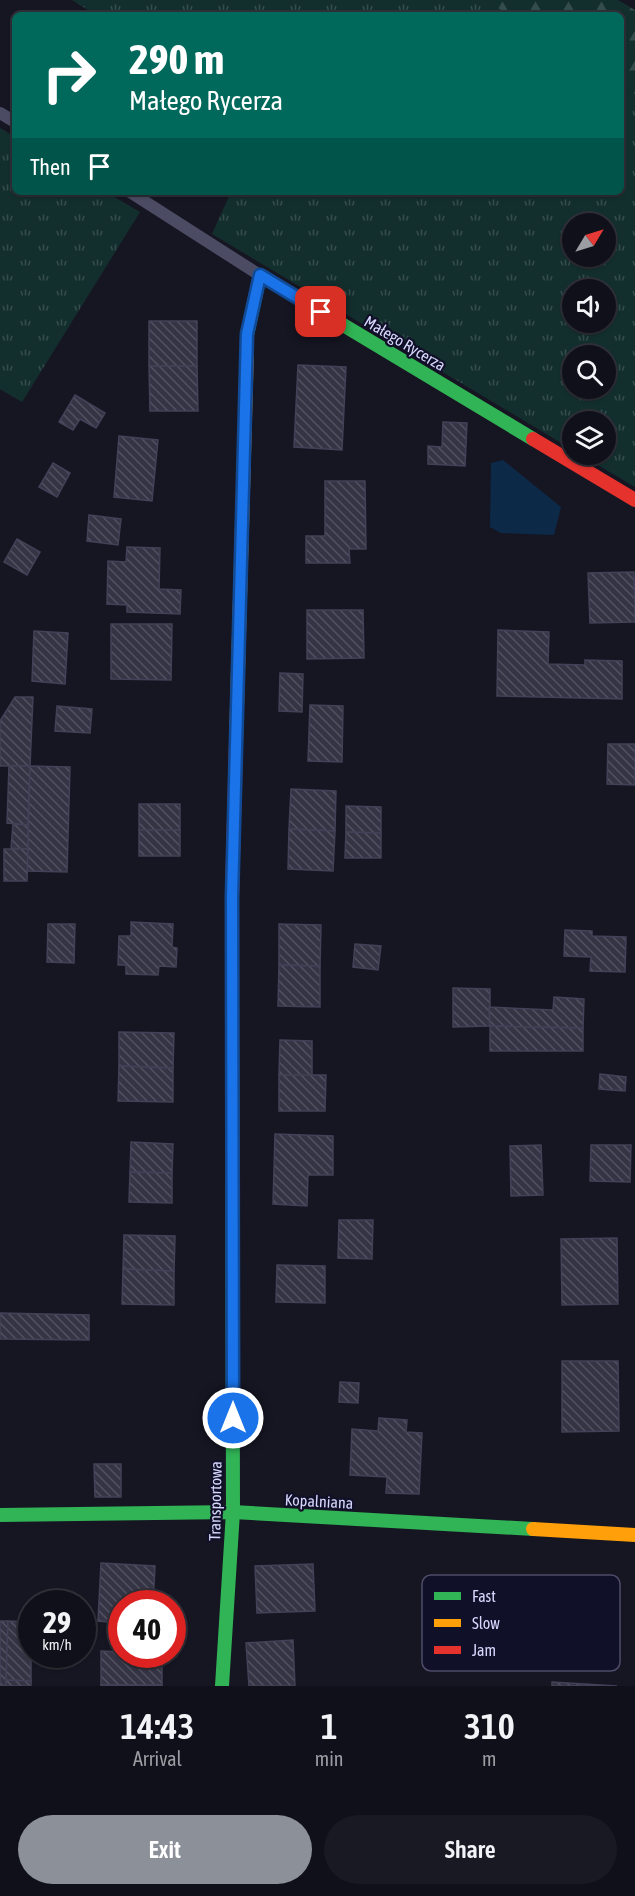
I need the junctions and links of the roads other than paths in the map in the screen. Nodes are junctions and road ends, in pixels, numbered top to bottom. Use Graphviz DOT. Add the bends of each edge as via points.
graph roads {
  1 [pos="135,195"];
  2 [pos="260,275"];
  3 [pos="635,500"];
  4 [pos="233,1512"];
  5 [pos="0,1515"];
  6 [pos="635,1535"];
  7 [pos="222,1686"];
  1 -- 2 [label="lane, Małego Rycerza"];
  2 -- 3 [label="street, Małego Rycerza"];
  2 -- 4 [label="street, Transportowa" via="247,334 232,897"];
  4 -- 5 [label="street, Kopalniana"];
  4 -- 6 [label="street, Kopalniana"];
  4 -- 7 [label="street, Transportowa"];
}
